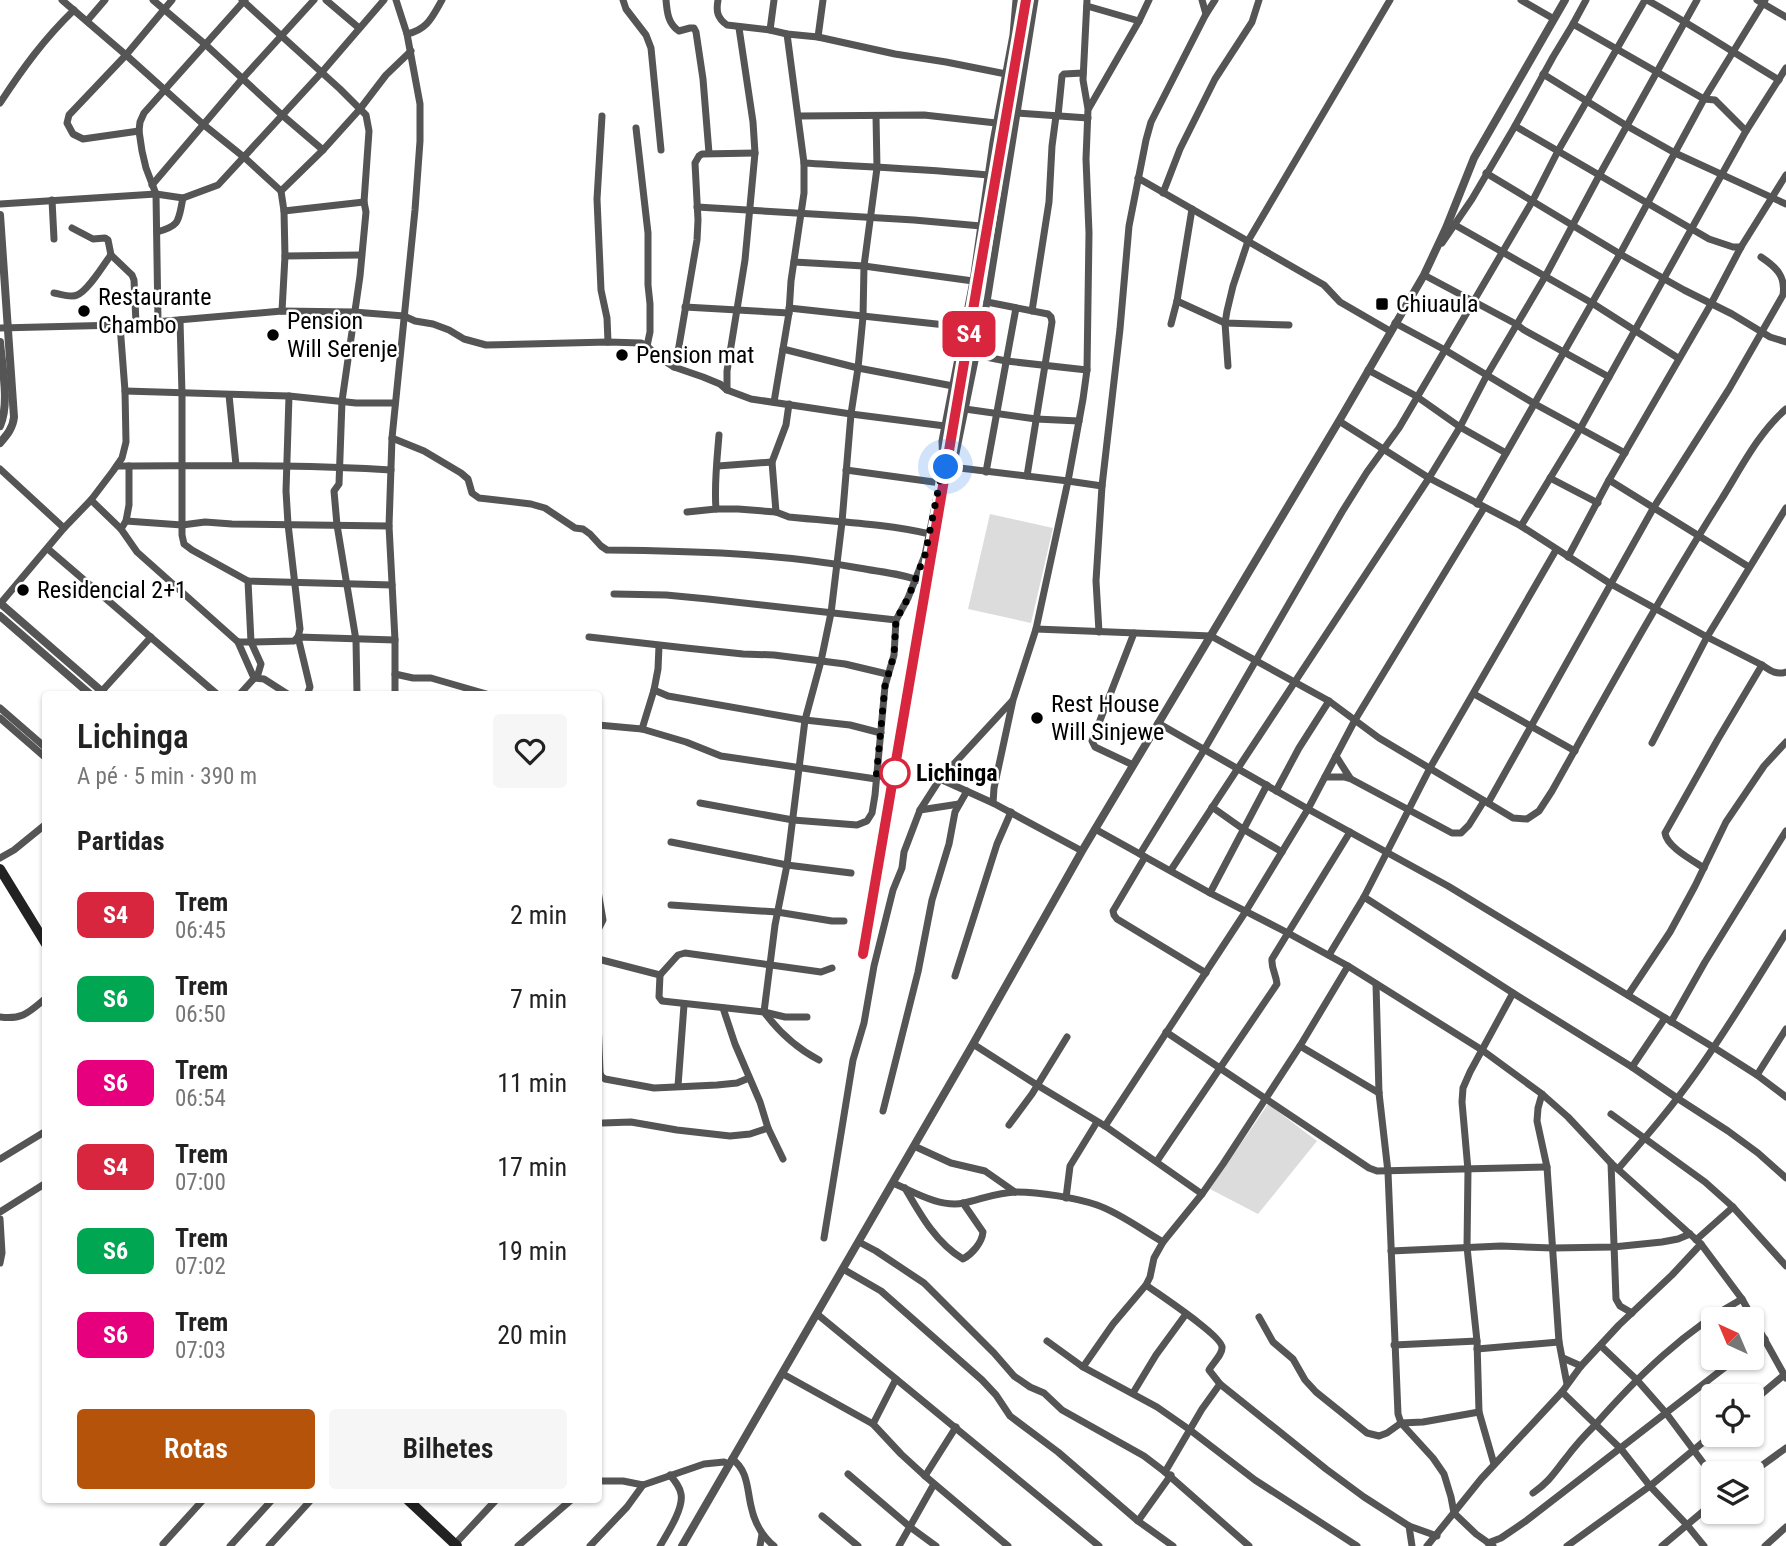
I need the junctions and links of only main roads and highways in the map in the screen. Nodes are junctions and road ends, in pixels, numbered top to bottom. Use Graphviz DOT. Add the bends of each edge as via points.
graph roads {
  1 [pos="0,869"];
  2 [pos="42,937"];
  3 [pos="412,1504"];
  4 [pos="456,1545"];
  1 -- 2 [label="main road"];
  3 -- 4 [label="main road"];
}
